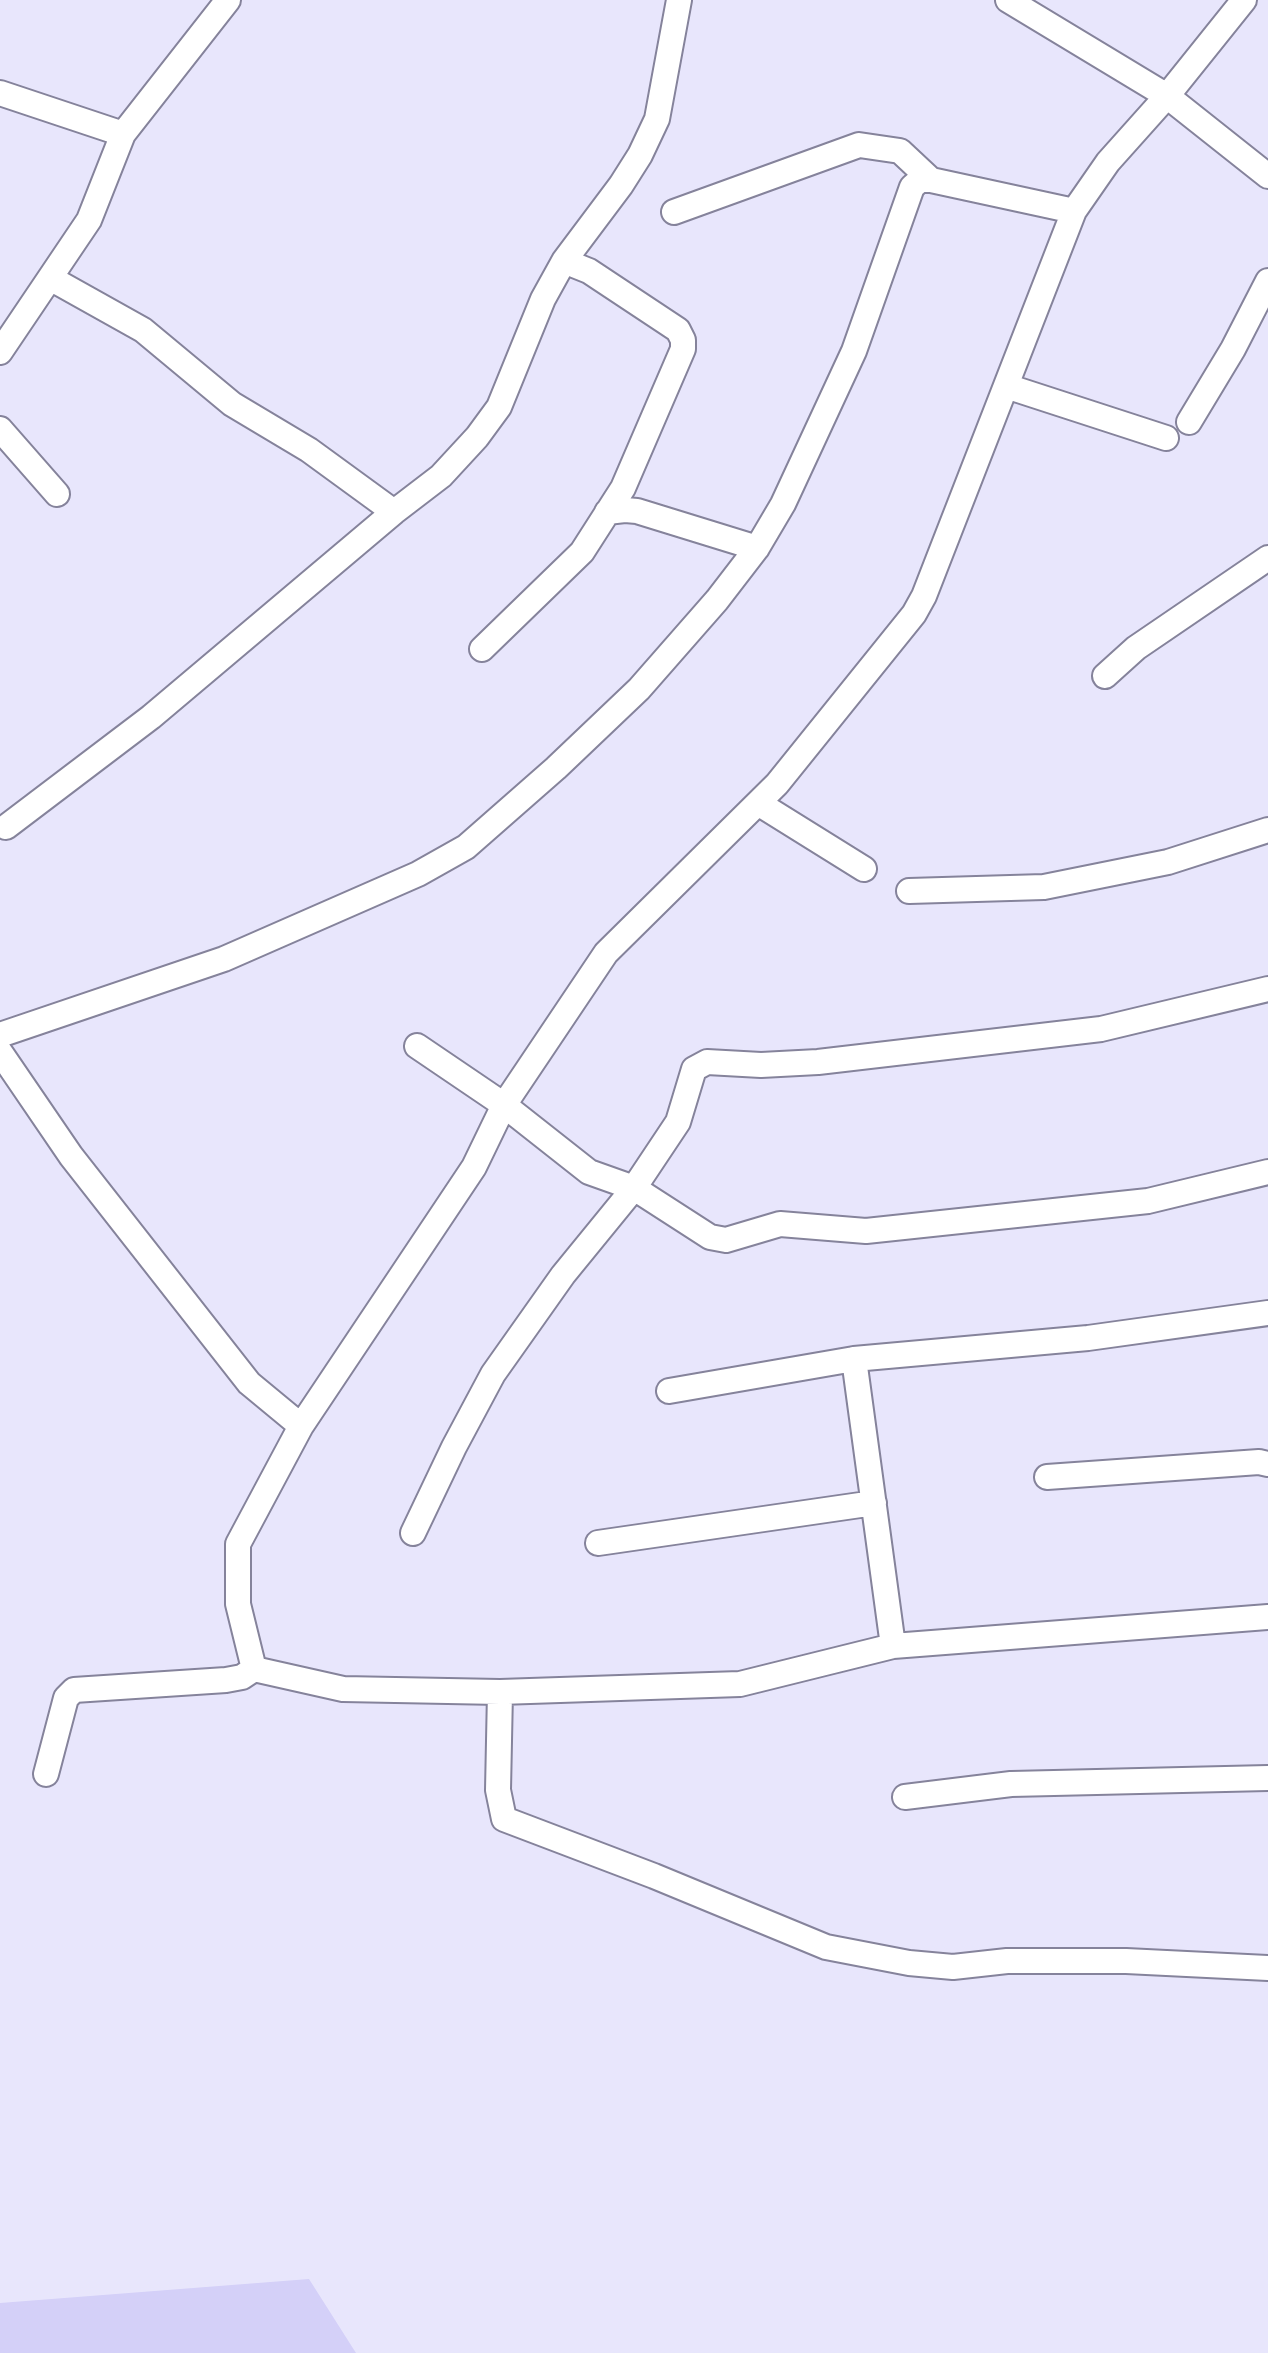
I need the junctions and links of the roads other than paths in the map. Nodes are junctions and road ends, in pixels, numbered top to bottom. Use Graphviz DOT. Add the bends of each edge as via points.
graph roads {
  1 [pos="228,0"];
  2 [pos="678,0"];
  3 [pos="1008,0"];
  4 [pos="1244,0"];
  5 [pos="0,93"];
  6 [pos="1167,96"];
  7 [pos="123,134"];
  8 [pos="1268,176"];
  9 [pos="931,180"];
  10 [pos="1074,211"];
  11 [pos="674,212"];
  12 [pos="564,261"];
  13 [pos="50,278"];
  14 [pos="1268,281"];
  15 [pos="8,323"];
  16 [pos="0,352"];
  17 [pos="1006,386"];
  18 [pos="1189,422"];
  19 [pos="0,429"];
  20 [pos="1166,438"];
  21 [pos="57,494"];
  22 [pos="394,512"];
  23 [pos="607,512"];
  24 [pos="757,548"];
  25 [pos="1268,558"];
  26 [pos="482,649"];
  27 [pos="1105,676"];
  28 [pos="758,803"];
  29 [pos="6,827"];
  30 [pos="1268,830"];
  31 [pos="864,869"];
  32 [pos="909,891"];
  33 [pos="1268,989"];
  34 [pos="0,1035"];
  35 [pos="417,1046"];
  36 [pos="0,1052"];
  37 [pos="504,1105"];
  38 [pos="1268,1172"];
  39 [pos="634,1188"];
  40 [pos="1268,1313"];
  41 [pos="854,1359"];
  42 [pos="669,1391"];
  43 [pos="301,1426"];
  44 [pos="1268,1464"];
  45 [pos="1047,1478"];
  46 [pos="874,1503"];
  47 [pos="413,1533"];
  48 [pos="598,1543"];
  49 [pos="1268,1617"];
  50 [pos="893,1646"];
  51 [pos="254,1669"];
  52 [pos="500,1692"];
  53 [pos="46,1774"];
  54 [pos="1268,1778"];
  55 [pos="905,1797"];
  56 [pos="1268,1968"];
  1 -- 7 [label="street"];
  2 -- 12 [label="street" via="657,119 621,185"];
  3 -- 6 [label="street"];
  4 -- 6 [label="street"];
  5 -- 7 [label="street"];
  6 -- 8 [label="street"];
  6 -- 10 [label="street" via="1108,163"];
  7 -- 13 [label="street" via="89,220"];
  9 -- 10 [label="street"];
  9 -- 11 [label="street" via="900,151 859,145"];
  9 -- 24 [label="street" via="920,180 912,187 854,351 783,504"];
  10 -- 17 [label="street"];
  12 -- 22 [label="street" via="543,299 499,407 441,476"];
  12 -- 23 [label="street" via="589,271 678,330 683,340 623,488"];
  13 -- 15 [label="street"];
  13 -- 22 [label="street" via="143,330 232,404 309,450"];
  14 -- 18 [label="street"];
  15 -- 16 [label="street"];
  17 -- 20 [label="street"];
  17 -- 28 [label="street" via="914,614"];
  19 -- 21 [label="street"];
  22 -- 29 [label="street" via="151,716"];
  23 -- 24 [label="street" via="637,511"];
  23 -- 26 [label="street" via="582,552"];
  24 -- 34 [label="street" via="639,689 466,847 418,874 224,959"];
  25 -- 27 [label="street" via="1136,648"];
  28 -- 31 [label="street"];
  28 -- 37 [label="street" via="615,943"];
  30 -- 32 [label="street" via="1168,862 1044,887"];
  33 -- 39 [label="street" via="1101,1029 818,1062 708,1062 694,1069 678,1122"];
  35 -- 37 [label="street"];
  36 -- 43 [label="street" via="71,1156 249,1383"];
  37 -- 39 [label="street" via="590,1172"];
  37 -- 43 [label="street" via="474,1167"];
  38 -- 39 [label="street" via="1148,1201 866,1231 780,1224 726,1240 710,1237"];
  39 -- 47 [label="street" via="563,1275 493,1374"];
  40 -- 41 [label="street" via="1088,1338"];
  41 -- 42 [label="street"];
  41 -- 46 [label="street"];
  43 -- 51 [label="street" via="238,1544 238,1604"];
  44 -- 45 [label="street"];
  46 -- 48 [label="street"];
  46 -- 50 [label="street"];
  49 -- 50 [label="street"];
  50 -- 52 [label="street" via="740,1684"];
  51 -- 52 [label="street" via="343,1689"];
  51 -- 53 [label="street" via="226,1680 74,1690 66,1698"];
  52 -- 56 [label="street" via="498,1790 504,1819 826,1947 953,1967 1007,1961 1126,1961"];
  54 -- 55 [label="street" via="1011,1784"];
}
